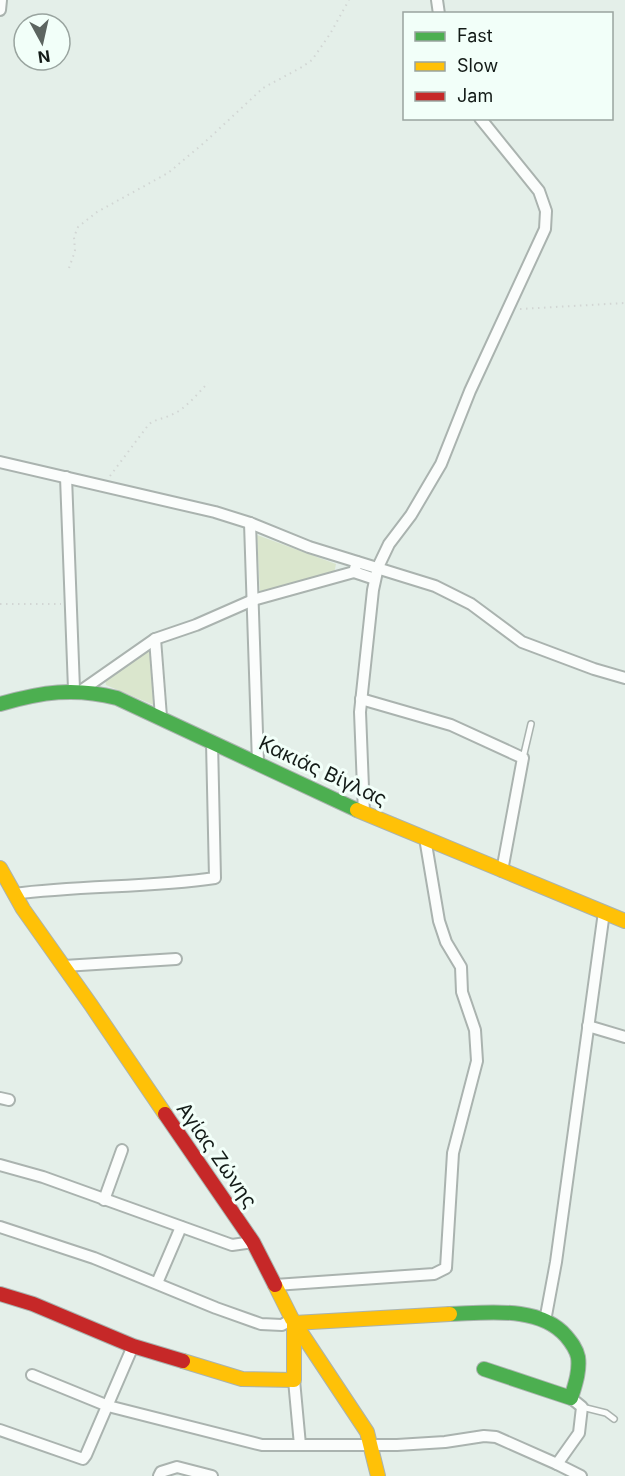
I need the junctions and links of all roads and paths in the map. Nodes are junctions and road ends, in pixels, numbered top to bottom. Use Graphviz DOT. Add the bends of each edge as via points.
graph roads {
  1 [pos="1,0"];
  2 [pos="349,0"];
  3 [pos="0,10"];
  4 [pos="482,120"];
  5 [pos="69,268"];
  6 [pos="625,303"];
  7 [pos="506,311"];
  8 [pos="208,383"];
  9 [pos="0,462"];
  10 [pos="66,477"];
  11 [pos="105,486"];
  12 [pos="250,523"];
  13 [pos="355,567"];
  14 [pos="378,567"];
  15 [pos="375,579"];
  16 [pos="253,600"];
  17 [pos="0,604"];
  18 [pos="70,604"];
  19 [pos="155,639"];
  20 [pos="625,678"];
  21 [pos="78,689"];
  22 [pos="361,699"];
  23 [pos="0,704"];
  24 [pos="160,717"];
  25 [pos="531,724"];
  26 [pos="212,742"];
  27 [pos="523,758"];
  28 [pos="258,763"];
  29 [pos="364,813"];
  30 [pos="425,838"];
  31 [pos="0,867"];
  32 [pos="502,871"];
  33 [pos="7,887"];
  34 [pos="604,912"];
  35 [pos="625,921"];
  36 [pos="176,959"];
  37 [pos="64,966"];
  38 [pos="588,1026"];
  39 [pos="625,1037"];
  40 [pos="122,1150"];
  41 [pos="0,1165"];
  42 [pos="104,1200"];
  43 [pos="0,1227"];
  44 [pos="182,1227"];
  45 [pos="253,1242"];
  46 [pos="157,1283"];
  47 [pos="275,1285"];
  48 [pos="0,1294"];
  49 [pos="293,1321"];
  50 [pos="545,1322"];
  51 [pos="133,1346"];
  52 [pos="484,1369"];
  53 [pos="32,1375"];
  54 [pos="294,1380"];
  55 [pos="577,1403"];
  56 [pos="108,1406"];
  57 [pos="614,1419"];
  58 [pos="0,1430"];
  59 [pos="300,1445"];
  60 [pos="371,1446"];
  61 [pos="557,1464"];
  62 [pos="159,1476"];
  63 [pos="212,1476"];
  64 [pos="378,1476"];
  65 [pos="581,1476"];
  1 -- 3 [label="street"];
  2 -- 5 [label="path" via="312,60 263,88 168,173 97,212 78,227"];
  4 -- 7 [label="street" via="539,191 546,211 545,229"];
  6 -- 7 [label="path"];
  7 -- 14 [label="street" via="441,464"];
  8 -- 11 [label="path" via="178,411 149,424"];
  9 -- 10 [label="street"];
  10 -- 11 [label="street"];
  10 -- 18 [label="street"];
  11 -- 12 [label="street"];
  12 -- 13 [label="street"];
  12 -- 16 [label="street"];
  13 -- 14 [label="street"];
  13 -- 15 [label="street"];
  13 -- 16 [label="street"];
  14 -- 15 [label="street"];
  14 -- 20 [label="street" via="417,579 471,604 522,642"];
  15 -- 22 [label="street"];
  16 -- 19 [label="street"];
  16 -- 28 [label="street"];
  17 -- 18 [label="path"];
  18 -- 21 [label="street"];
  19 -- 21 [label="street"];
  19 -- 24 [label="street"];
  21 -- 23 [label="street, Κακιάς Βίγλας"];
  21 -- 24 [label="street, Κακιάς Βίγλας" via="117,698"];
  22 -- 27 [label="street" via="451,725"];
  22 -- 29 [label="street"];
  24 -- 26 [label="street, Κακιάς Βίγλας"];
  25 -- 27 [label="lane"];
  26 -- 28 [label="street, Κακιάς Βίγλας"];
  26 -- 33 [label="street" via="215,878 172,885 53,890"];
  27 -- 32 [label="street"];
  28 -- 29 [label="street, Κακιάς Βίγλας"];
  29 -- 30 [label="street, Κακιάς Βίγλας"];
  30 -- 32 [label="street, Κακιάς Βίγλας"];
  30 -- 47 [label="street" via="439,921 461,967 462,992 475,1030 477,1061 453,1153 446,1268 434,1274"];
  31 -- 33 [label="street, Αγίας Ζώνης"];
  32 -- 34 [label="street, Κακιάς Βίγλας"];
  33 -- 37 [label="street, Αγίας Ζώνης"];
  34 -- 35 [label="street, Κακιάς Βίγλας"];
  34 -- 38 [label="street"];
  36 -- 37 [label="street"];
  37 -- 45 [label="street, Αγίας Ζώνης"];
  38 -- 39 [label="street"];
  38 -- 50 [label="street"];
  40 -- 42 [label="street"];
  41 -- 42 [label="street"];
  42 -- 44 [label="street"];
  43 -- 46 [label="street"];
  44 -- 45 [label="street" via="232,1245"];
  44 -- 46 [label="street"];
  45 -- 47 [label="street, Αγίας Ζώνης"];
  46 -- 49 [label="street" via="261,1324"];
  47 -- 49 [label="street, Αγίας Ζώνης"];
  48 -- 51 [label="street"];
  49 -- 50 [label="street" via="507,1313"];
  49 -- 54 [label="street"];
  49 -- 60 [label="street, Αγίας Ζώνης" via="367,1432"];
  50 -- 55 [label="street" via="566,1335 577,1351"];
  51 -- 54 [label="street" via="242,1378"];
  51 -- 56 [label="street"];
  52 -- 55 [label="street"];
  53 -- 56 [label="street"];
  54 -- 59 [label="street"];
  55 -- 57 [label="lane"];
  55 -- 61 [label="street" via="579,1433"];
  56 -- 58 [label="street" via="83,1460"];
  56 -- 59 [label="street" via="231,1439 262,1445"];
  59 -- 60 [label="street"];
  60 -- 61 [label="street" via="496,1437"];
  60 -- 64 [label="street, Αγίας Ζώνης"];
  61 -- 65 [label="street"];
  62 -- 63 [label="street" via="177,1467"];
}
